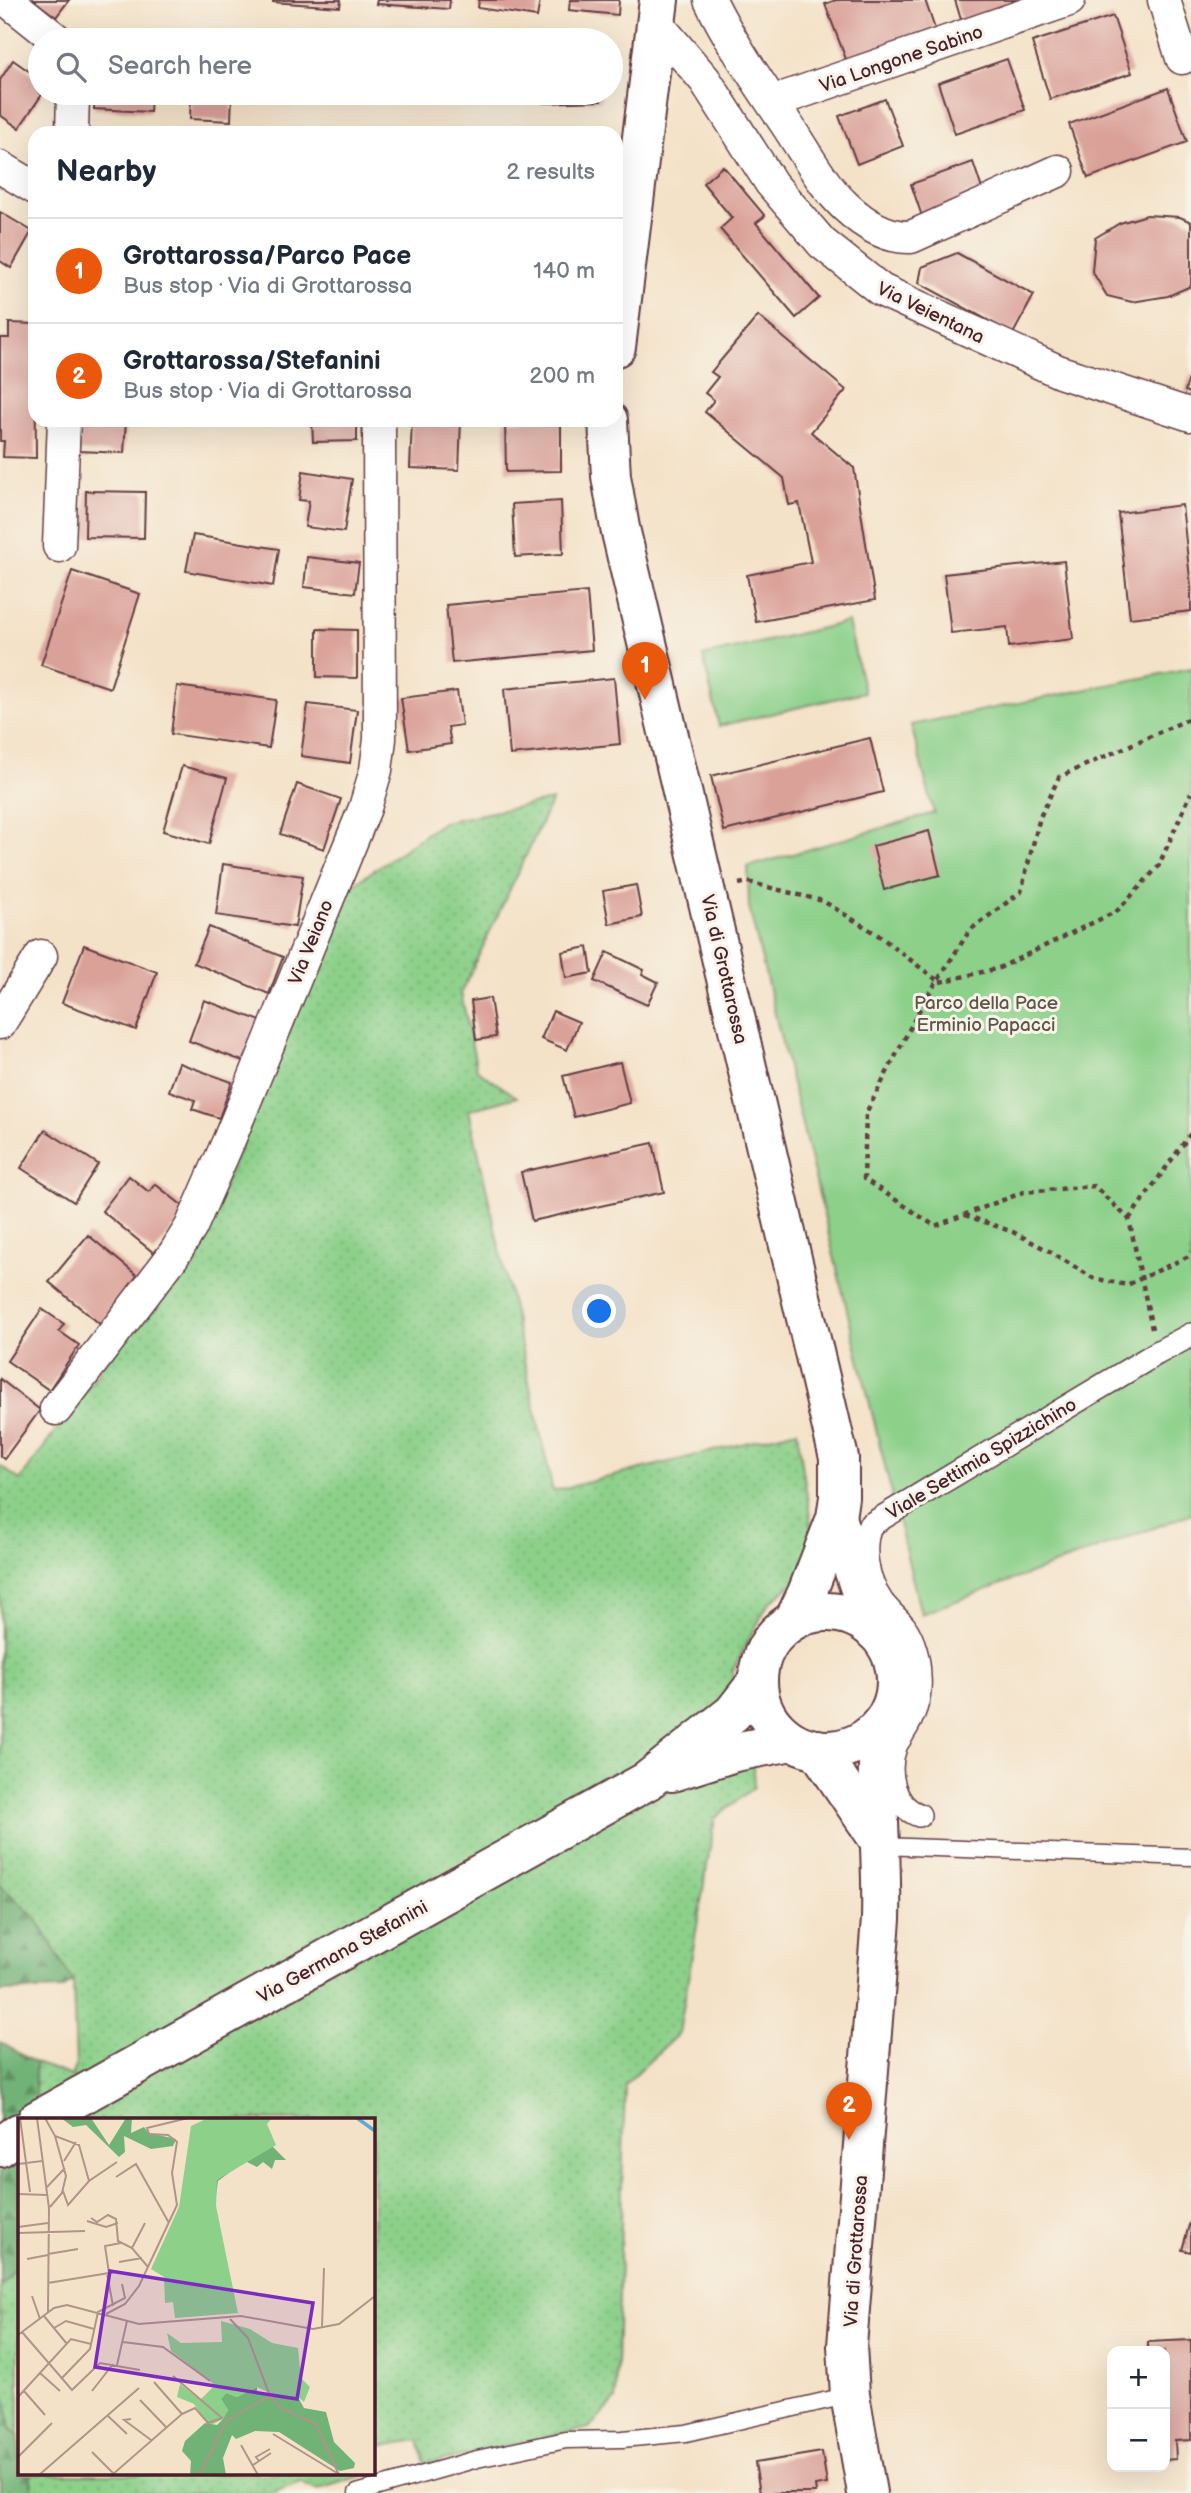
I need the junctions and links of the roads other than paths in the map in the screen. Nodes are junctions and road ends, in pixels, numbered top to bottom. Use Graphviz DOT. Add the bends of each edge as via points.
graph roads {
  1 [pos="7,0"];
  2 [pos="710,0"];
  3 [pos="1069,0"];
  4 [pos="1164,0"];
  5 [pos="658,11"];
  6 [pos="42,28"];
  7 [pos="1182,58"];
  8 [pos="772,102"];
  9 [pos="73,105"];
  10 [pos="72,126"];
  11 [pos="0,167"];
  12 [pos="1058,171"];
  13 [pos="28,184"];
  14 [pos="623,269"];
  15 [pos="1191,415"];
  16 [pos="64,427"];
  17 [pos="379,427"];
  18 [pos="608,427"];
  19 [pos="59,546"];
  20 [pos="41,956"];
  21 [pos="0,1023"];
  22 [pos="1191,1335"];
  23 [pos="56,1409"];
  24 [pos="836,1518"];
  25 [pos="794,1620"];
  26 [pos="874,1631"];
  27 [pos="758,1681"];
  28 [pos="880,1725"];
  29 [pos="804,1745"];
  30 [pos="647,1781"];
  31 [pos="919,1815"];
  32 [pos="880,1843"];
  33 [pos="1191,1857"];
  34 [pos="41,2118"];
  35 [pos="18,2134"];
  36 [pos="0,2147"];
  37 [pos="850,2395"];
  38 [pos="357,2493"];
  39 [pos="867,2493"];
  1 -- 6 [label="street"];
  2 -- 8 [label="street"];
  3 -- 8 [label="street, Via Longone Sabino"];
  4 -- 7 [label="street"];
  5 -- 14 [label="street"];
  5 -- 15 [label="street, Via Veientana" via="771,183 822,243 881,290 1060,372"];
  8 -- 12 [label="street" via="832,192 861,219 892,236 911,237"];
  9 -- 10 [label="street"];
  11 -- 13 [label="street"];
  16 -- 19 [label="street"];
  17 -- 23 [label="street, Via Veiano" via="381,730 369,796 191,1227"];
  18 -- 24 [label="street, Via di Grottarossa" via="618,520 839,1458"];
  20 -- 21 [label="street"];
  22 -- 31 [label="street, Viale Settimia Spizzichino" via="870,1525 865,1544 872,1582 905,1628 915,1651 919,1697 891,1764 898,1799"];
  24 -- 25 [label="street, Via di Grottarossa"];
  24 -- 26 [label="street, Via di Grottarossa"];
  25 -- 26 [label="street" via="814,1613 835,1613"];
  25 -- 27 [label="street" via="768,1644"];
  26 -- 28 [label="street" via="891,1657 895,1685"];
  27 -- 29 [label="street" via="768,1716 781,1734"];
  27 -- 30 [label="street, Via Germana Stefanini" via="733,1713"];
  28 -- 29 [label="street" via="862,1740 840,1749"];
  28 -- 32 [label="street, Via di Grottarossa"];
  29 -- 30 [label="street, Via Germana Stefanini" via="735,1752"];
  29 -- 32 [label="street"];
  30 -- 34 [label="street, Via Germana Stefanini"];
  32 -- 33 [label="lane"];
  32 -- 37 [label="street, Via di Grottarossa" via="878,1970 847,2346"];
  35 -- 36 [label="street"];
  37 -- 38 [label="lane" via="687,2434 566,2440"];
  37 -- 39 [label="street, Via di Grottarossa"];
}
